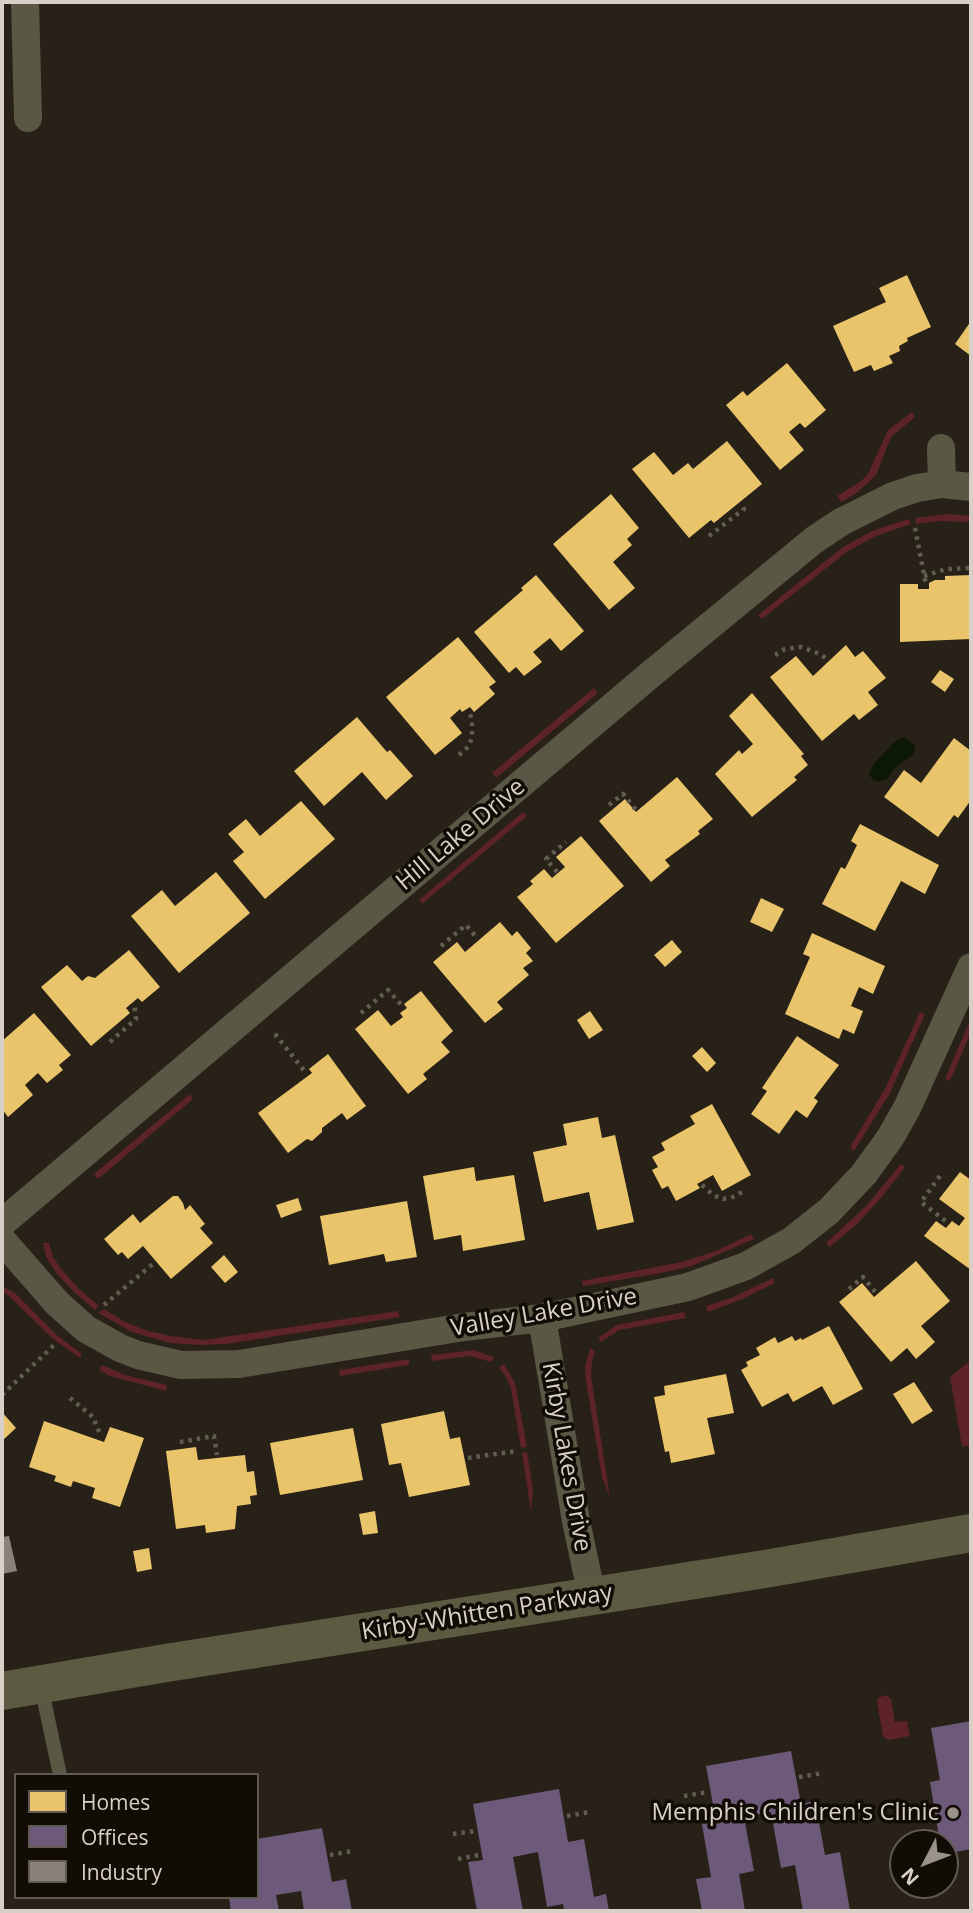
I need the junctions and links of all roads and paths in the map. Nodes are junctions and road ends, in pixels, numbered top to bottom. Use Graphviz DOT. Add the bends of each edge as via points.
graph roads {
  1 [pos="25,2"];
  2 [pos="28,118"];
  3 [pos="941,448"];
  4 [pos="942,484"];
  5 [pos="971,487"];
  6 [pos="741,505"];
  7 [pos="915,528"];
  8 [pos="709,536"];
  9 [pos="971,568"];
  10 [pos="924,576"];
  11 [pos="926,584"];
  12 [pos="775,655"];
  13 [pos="828,660"];
  14 [pos="469,711"];
  15 [pos="459,755"];
  16 [pos="609,806"];
  17 [pos="636,810"];
  18 [pos="566,842"];
  19 [pos="557,872"];
  20 [pos="477,938"];
  21 [pos="441,946"];
  22 [pos="971,967"];
  23 [pos="134,1003"];
  24 [pos="404,1008"];
  25 [pos="361,1013"];
  26 [pos="275,1034"];
  27 [pos="110,1042"];
  28 [pos="306,1073"];
  29 [pos="940,1176"];
  30 [pos="702,1185"];
  31 [pos="742,1192"];
  32 [pos="947,1222"];
  33 [pos="2,1223"];
  34 [pos="2,1240"];
  35 [pos="154,1263"];
  36 [pos="849,1289"];
  37 [pos="876,1293"];
  38 [pos="104,1305"];
  39 [pos="542,1318"];
  40 [pos="54,1345"];
  41 [pos="2,1395"];
  42 [pos="70,1398"];
  43 [pos="100,1434"];
  44 [pos="180,1442"];
  45 [pos="517,1451"];
  46 [pos="217,1455"];
  47 [pos="468,1458"];
  48 [pos="971,1534"];
  49 [pos="592,1596"];
  50 [pos="40,1685"];
  51 [pos="2,1691"];
  52 [pos="60,1773"];
  53 [pos="823,1773"];
  54 [pos="799,1777"];
  55 [pos="708,1792"];
  56 [pos="684,1796"];
  57 [pos="590,1812"];
  58 [pos="567,1816"];
  59 [pos="713,1816"];
  60 [pos="688,1820"];
  61 [pos="475,1830"];
  62 [pos="453,1835"];
  63 [pos="353,1851"];
  64 [pos="330,1855"];
  65 [pos="479,1856"];
  66 [pos="458,1859"];
  1 -- 2 [label="street"];
  3 -- 4 [label="street"];
  4 -- 5 [label="street, Hill Lake Drive"];
  4 -- 33 [label="street, Hill Lake Drive" via="873,504 814,540"];
  6 -- 8 [label="path" via="744,509"];
  7 -- 10 [label="path"];
  9 -- 10 [label="path"];
  10 -- 11 [label="path"];
  12 -- 13 [label="path" via="801,647"];
  14 -- 15 [label="path" via="472,737"];
  16 -- 17 [label="path" via="623,794"];
  18 -- 19 [label="path" via="546,859"];
  20 -- 21 [label="path" via="466,925"];
  22 -- 39 [label="street, Valley Lake Drive" via="890,1138 864,1174 822,1216 771,1253 727,1274 688,1287"];
  23 -- 27 [label="path" via="136,1019"];
  24 -- 25 [label="path" via="388,990"];
  26 -- 28 [label="path"];
  29 -- 32 [label="path" via="921,1202"];
  30 -- 31 [label="path" via="723,1199"];
  34 -- 39 [label="street, Valley Lake Drive" via="86,1329 138,1355 181,1365 239,1364"];
  35 -- 38 [label="path"];
  36 -- 37 [label="path" via="863,1277"];
  39 -- 49 [label="street, Kirby Lakes Drive"];
  40 -- 41 [label="path"];
  42 -- 43 [label="path" via="93,1417"];
  44 -- 46 [label="path" via="214,1436"];
  45 -- 47 [label="path"];
  48 -- 49 [label="main road, Kirby-Whitten Parkway"];
  49 -- 50 [label="main road, Kirby-Whitten Parkway"];
  50 -- 51 [label="main road, Kirby-Whitten Parkway"];
  50 -- 52 [label="lane"];
  53 -- 54 [label="path"];
  55 -- 56 [label="path"];
  57 -- 58 [label="path"];
  59 -- 60 [label="path"];
  61 -- 62 [label="path"];
  63 -- 64 [label="path"];
  65 -- 66 [label="path"];
}
